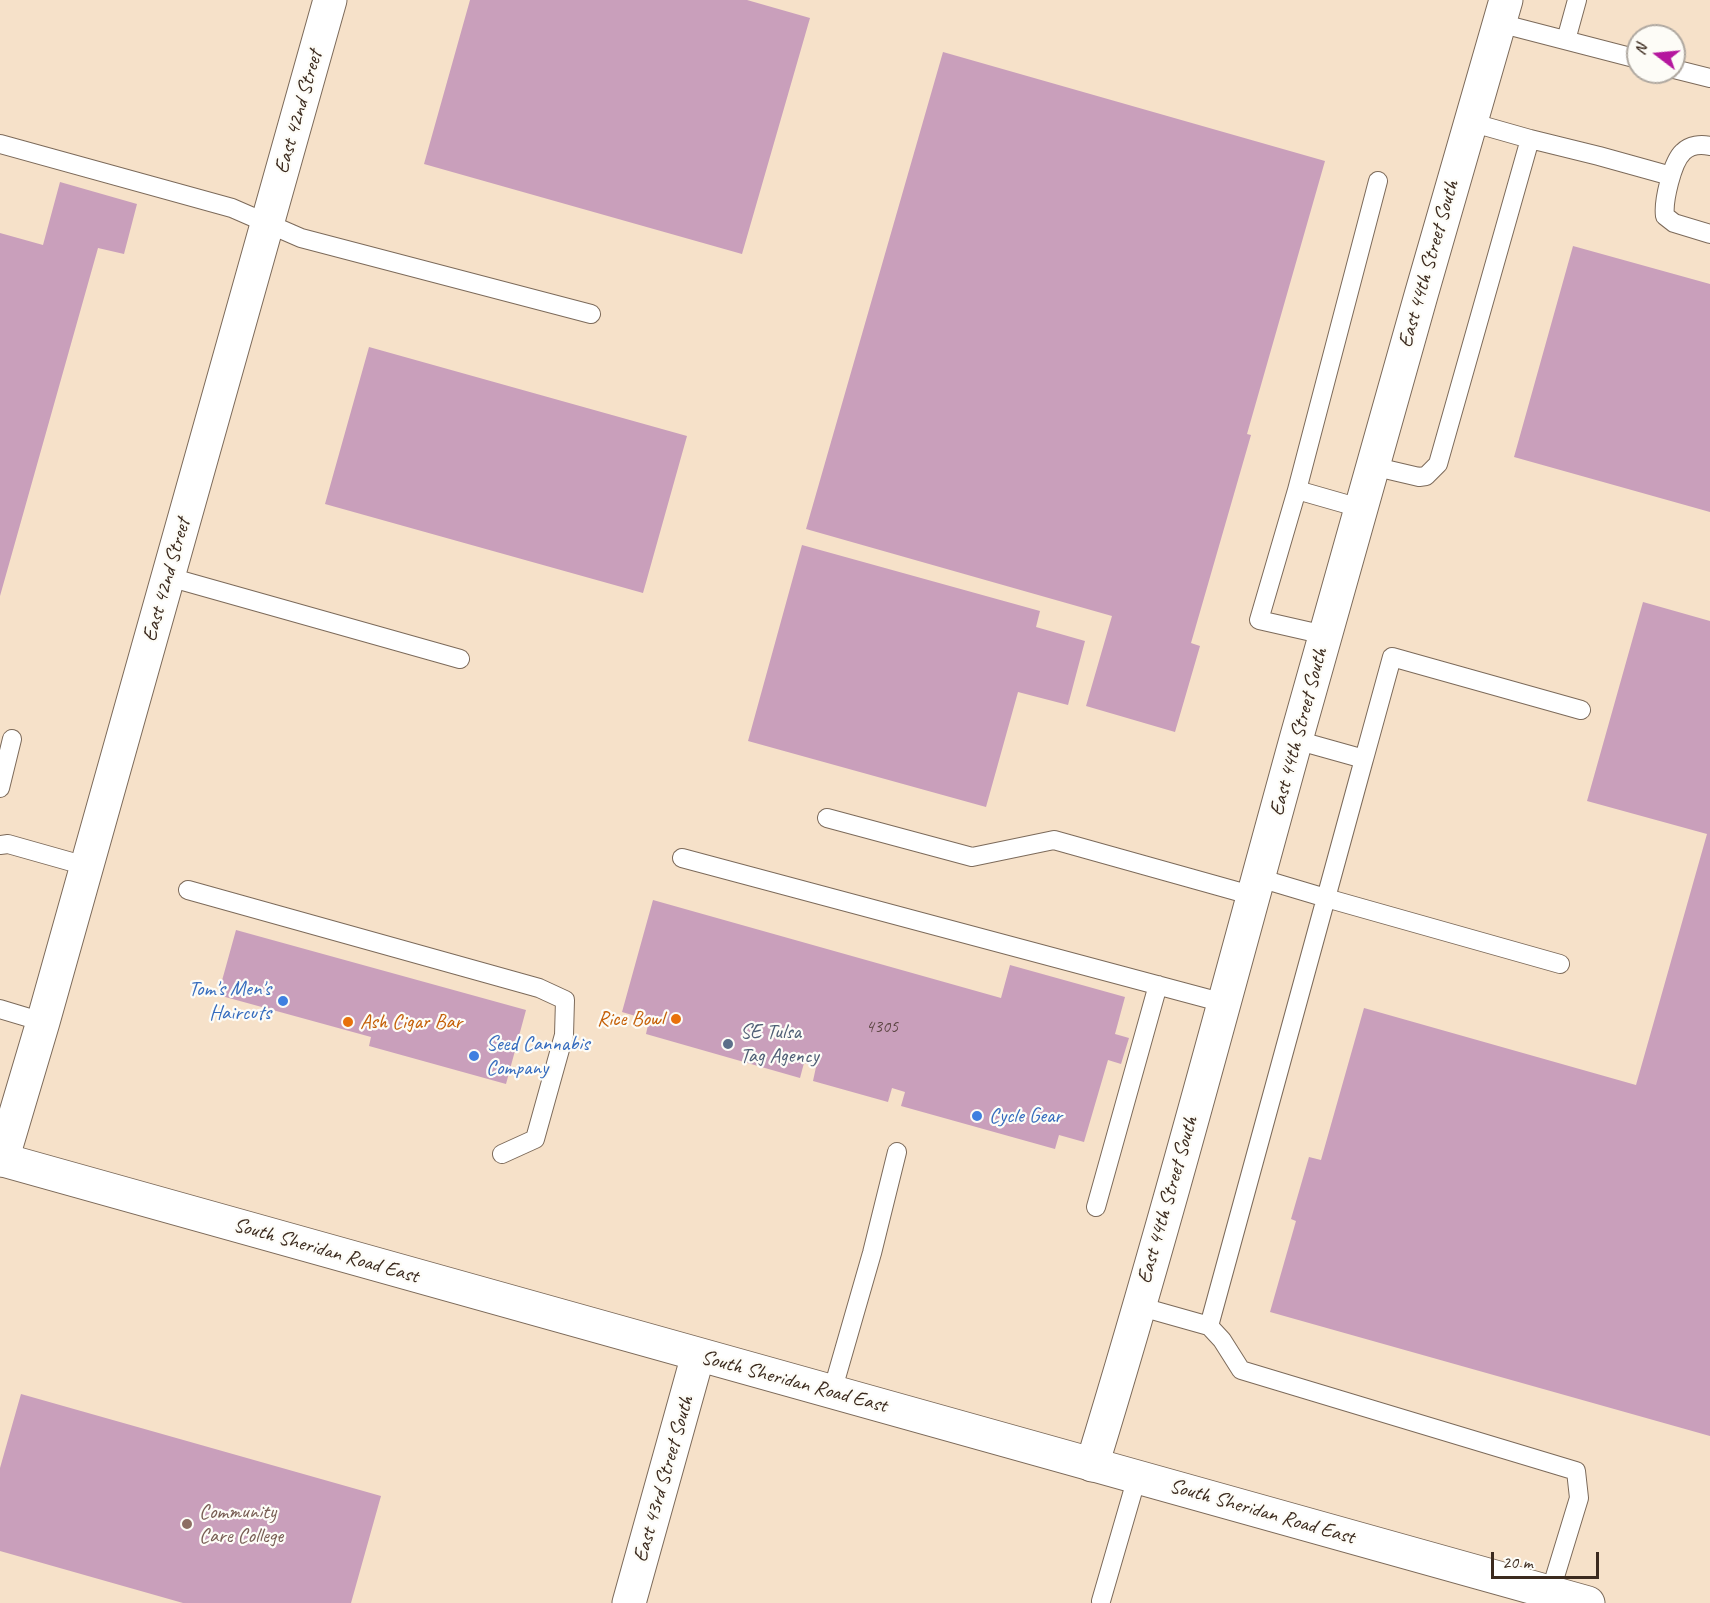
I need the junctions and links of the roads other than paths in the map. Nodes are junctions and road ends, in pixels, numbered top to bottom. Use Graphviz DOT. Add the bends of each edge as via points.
graph roads {
  1 [pos="330,0"];
  2 [pos="1577,0"];
  3 [pos="1503,11"];
  4 [pos="1566,40"];
  5 [pos="1626,56"];
  6 [pos="1686,72"];
  7 [pos="1710,78"];
  8 [pos="1470,122"];
  9 [pos="1530,139"];
  10 [pos="0,144"];
  11 [pos="1710,146"];
  12 [pos="1671,176"];
  13 [pos="1378,181"];
  14 [pos="267,225"];
  15 [pos="1710,234"];
  16 [pos="591,314"];
  17 [pos="1372,466"];
  18 [pos="1297,490"];
  19 [pos="1360,508"];
  20 [pos="168,577"];
  21 [pos="1325,636"];
  22 [pos="460,659"];
  23 [pos="1581,710"];
  24 [pos="12,739"];
  25 [pos="1296,740"];
  26 [pos="1364,759"];
  27 [pos="0,788"];
  28 [pos="827,818"];
  29 [pos="0,845"];
  30 [pos="682,858"];
  31 [pos="86,866"];
  32 [pos="1256,887"];
  33 [pos="188,890"];
  34 [pos="1326,898"];
  35 [pos="1560,964"];
  36 [pos="1158,985"];
  37 [pos="1224,1003"];
  38 [pos="0,1009"];
  39 [pos="43,1022"];
  40 [pos="897,1152"];
  41 [pos="502,1154"];
  42 [pos="1,1160"];
  43 [pos="1096,1207"];
  44 [pos="1138,1306"];
  45 [pos="1209,1326"];
  46 [pos="698,1355"];
  47 [pos="832,1392"];
  48 [pos="1092,1465"];
  49 [pos="1137,1477"];
  50 [pos="1550,1593"];
  51 [pos="1101,1601"];
  52 [pos="629,1603"];
  53 [pos="1588,1603"];
  1 -- 14 [label="street, East 42nd Street"];
  2 -- 4 [label="lane"];
  3 -- 4 [label="lane"];
  3 -- 8 [label="street, East 44th Street South"];
  4 -- 5 [label="lane"];
  6 -- 7 [label="lane"];
  8 -- 9 [label="lane"];
  8 -- 17 [label="street, East 44th Street South"];
  9 -- 12 [label="lane"];
  9 -- 17 [label="lane" via="1438,464 1426,476 1419,477"];
  10 -- 14 [label="lane" via="232,208"];
  11 -- 12 [label="lane" via="1693,146 1682,153"];
  12 -- 15 [label="lane" via="1663,205 1665,216 1674,223"];
  13 -- 18 [label="lane"];
  14 -- 16 [label="lane" via="301,238"];
  14 -- 20 [label="street, East 42nd Street"];
  17 -- 19 [label="street, East 44th Street South"];
  18 -- 19 [label="lane"];
  18 -- 21 [label="lane" via="1259,620"];
  19 -- 21 [label="street, East 44th Street South"];
  20 -- 22 [label="lane"];
  20 -- 31 [label="street, East 42nd Street"];
  21 -- 25 [label="street, East 44th Street South"];
  23 -- 26 [label="lane" via="1392,657"];
  24 -- 27 [label="lane"];
  25 -- 26 [label="lane"];
  25 -- 32 [label="street, East 44th Street South"];
  26 -- 34 [label="lane"];
  28 -- 32 [label="lane" via="972,857 1054,840"];
  29 -- 31 [label="lane"];
  30 -- 36 [label="lane"];
  31 -- 39 [label="street, East 42nd Street"];
  32 -- 34 [label="lane"];
  32 -- 37 [label="street, East 44th Street South"];
  33 -- 41 [label="lane" via="539,988 566,1000 564,1035 535,1139"];
  34 -- 35 [label="lane"];
  34 -- 45 [label="lane"];
  36 -- 37 [label="lane"];
  36 -- 43 [label="lane"];
  37 -- 44 [label="street, East 44th Street South"];
  38 -- 39 [label="lane"];
  39 -- 42 [label="street, East 42nd Street"];
  40 -- 47 [label="lane"];
  42 -- 46 [label="street, South Sheridan Road East"];
  44 -- 45 [label="lane"];
  44 -- 48 [label="street, East 44th Street South"];
  45 -- 50 [label="lane" via="1241,1370 1576,1471 1579,1498"];
  46 -- 47 [label="street, South Sheridan Road East"];
  46 -- 52 [label="street, East 43rd Street South"];
  47 -- 48 [label="street, South Sheridan Road East"];
  48 -- 49 [label="street, South Sheridan Road East"];
  49 -- 50 [label="street, South Sheridan Road East"];
  49 -- 51 [label="lane"];
  50 -- 53 [label="street, South Sheridan Road East"];
}
